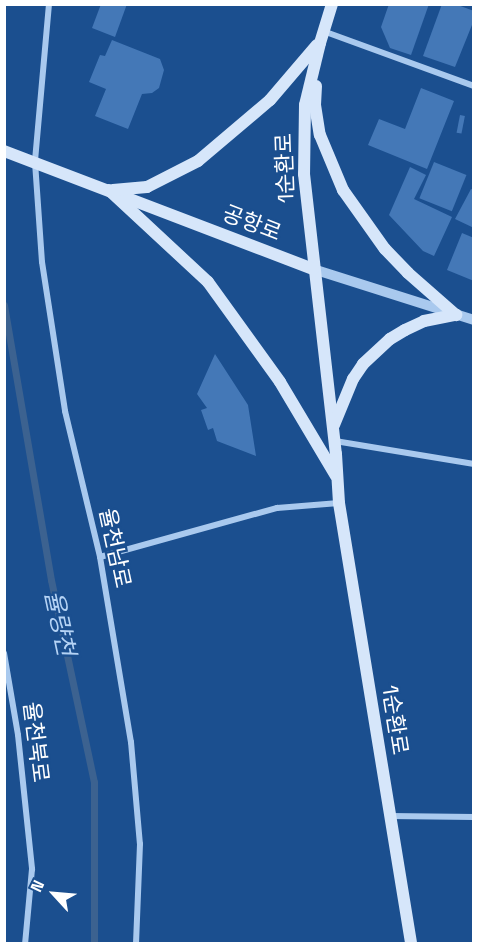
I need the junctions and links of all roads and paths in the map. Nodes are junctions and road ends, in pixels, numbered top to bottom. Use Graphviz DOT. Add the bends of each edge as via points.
graph roads {
  1 [pos="49,4"];
  2 [pos="332,4"];
  3 [pos="321,37"];
  4 [pos="474,86"];
  5 [pos="4,151"];
  6 [pos="36,162"];
  7 [pos="109,190"];
  8 [pos="313,268"];
  9 [pos="456,315"];
  10 [pos="474,320"];
  11 [pos="333,427"];
  12 [pos="335,441"];
  13 [pos="474,464"];
  14 [pos="338,479"];
  15 [pos="339,503"];
  16 [pos="100,557"];
  17 [pos="4,653"];
  18 [pos="390,816"];
  19 [pos="474,818"];
  20 [pos="25,944"];
  21 [pos="136,944"];
  22 [pos="411,944"];
  1 -- 6 [label="street, 율천남로"];
  2 -- 3 [label="main road, 1순환로"];
  3 -- 4 [label="street"];
  3 -- 7 [label="main road" via="270,100 198,161 147,187"];
  3 -- 8 [label="main road, 1순환로" via="305,105"];
  3 -- 9 [label="main road" via="315,105 320,135 343,190 386,249"];
  5 -- 6 [label="main road, 공항로"];
  6 -- 7 [label="main road, 공항로"];
  6 -- 16 [label="street, 율천남로" via="42,262 65,411"];
  7 -- 8 [label="main road, 공항로"];
  7 -- 14 [label="main road" via="208,282 280,382"];
  8 -- 9 [label="street, 공항로"];
  8 -- 11 [label="main road, 1순환로"];
  9 -- 10 [label="street, 공항로"];
  9 -- 11 [label="main road" via="424,321 390,339 352,379"];
  11 -- 12 [label="main road, 1순환로"];
  12 -- 13 [label="street"];
  12 -- 14 [label="main road, 1순환로"];
  14 -- 15 [label="main road, 1순환로"];
  15 -- 16 [label="street" via="277,508"];
  15 -- 18 [label="main road, 1순환로"];
  16 -- 21 [label="street, 율천남로" via="131,742 140,844"];
  17 -- 20 [label="street, 율천북로" via="18,735 32,869"];
  18 -- 19 [label="street"];
  18 -- 22 [label="main road, 1순환로"];
}
